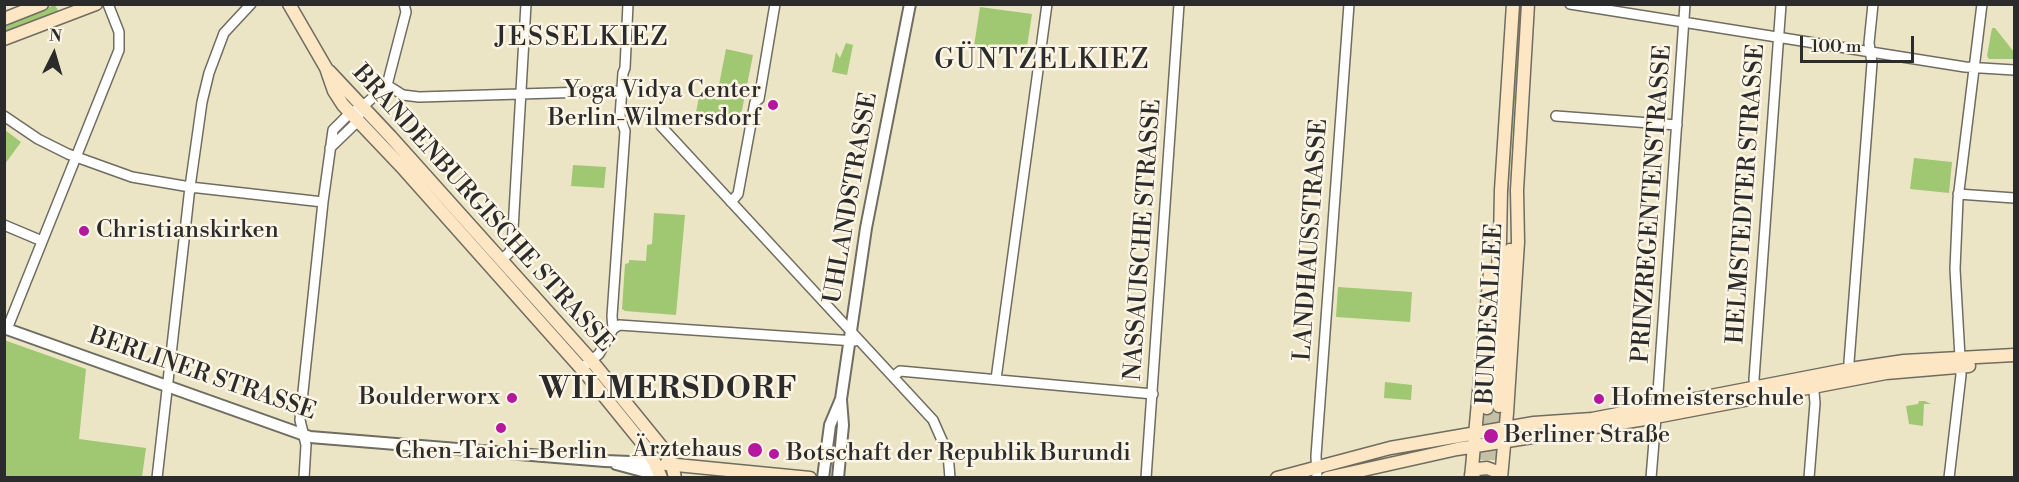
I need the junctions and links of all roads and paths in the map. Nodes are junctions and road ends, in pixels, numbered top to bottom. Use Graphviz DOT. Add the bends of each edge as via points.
graph roads {
  1 [pos="42,4"];
  2 [pos="96,4"];
  3 [pos="108,4"];
  4 [pos="250,4"];
  5 [pos="289,4"];
  6 [pos="404,4"];
  7 [pos="526,4"];
  8 [pos="628,4"];
  9 [pos="775,4"];
  10 [pos="910,4"];
  11 [pos="1047,4"];
  12 [pos="1179,4"];
  13 [pos="1349,4"];
  14 [pos="1514,4"];
  15 [pos="1528,4"];
  16 [pos="1570,4"];
  17 [pos="1685,4"];
  18 [pos="1781,4"];
  19 [pos="1873,4"];
  20 [pos="1982,4"];
  21 [pos="74,8"];
  22 [pos="4,19"];
  23 [pos="1684,23"];
  24 [pos="1778,38"];
  25 [pos="4,39"];
  26 [pos="1870,52"];
  27 [pos="326,68"];
  28 [pos="1974,68"];
  29 [pos="2014,70"];
  30 [pos="387,85"];
  31 [pos="621,91"];
  32 [pos="522,93"];
  33 [pos="362,106"];
  34 [pos="4,116"];
  35 [pos="1556,116"];
  36 [pos="354,117"];
  37 [pos="1677,125"];
  38 [pos="661,126"];
  39 [pos="75,158"];
  40 [pos="190,188"];
  41 [pos="1501,190"];
  42 [pos="1517,190"];
  43 [pos="1958,194"];
  44 [pos="2014,197"];
  45 [pos="323,202"];
  46 [pos="731,202"];
  47 [pos="4,225"];
  48 [pos="42,241"];
  49 [pos="501,260"];
  50 [pos="6,328"];
  51 [pos="613,329"];
  52 [pos="850,336"];
  53 [pos="2014,355"];
  54 [pos="2014,361"];
  55 [pos="1960,363"];
  56 [pos="586,364"];
  57 [pos="1851,369"];
  58 [pos="894,376"];
  59 [pos="996,379"];
  60 [pos="1813,382"];
  61 [pos="1755,386"];
  62 [pos="168,387"];
  63 [pos="1153,394"];
  64 [pos="840,399"];
  65 [pos="1657,412"];
  66 [pos="1506,428"];
  67 [pos="1474,433"];
  68 [pos="303,435"];
  69 [pos="1504,442"];
  70 [pos="1473,447"];
  71 [pos="605,461"];
  72 [pos="656,463"];
  73 [pos="673,471"];
  74 [pos="1317,472"];
  75 [pos="1471,476"];
  76 [pos="157,477"];
  77 [pos="304,477"];
  78 [pos="663,477"];
  79 [pos="810,477"];
  80 [pos="823,477"];
  81 [pos="838,477"];
  82 [pos="950,477"];
  83 [pos="1146,477"];
  84 [pos="1277,477"];
  85 [pos="1327,477"];
  86 [pos="1501,477"];
  87 [pos="1651,477"];
  88 [pos="1809,477"];
  89 [pos="1949,477"];
  1 -- 22 [label="main road"];
  2 -- 21 [label="main road"];
  3 -- 39 [label="street" via="119,32 119,50"];
  4 -- 40 [label="street" via="224,33 216,53 202,102"];
  5 -- 27 [label="main road, BRANDENBURGISCHE STRASSE"];
  6 -- 30 [label="street" via="406,12"];
  7 -- 32 [label="street"];
  8 -- 31 [label="street" via="626,68"];
  9 -- 46 [label="street" via="738,194"];
  10 -- 52 [label="street, UHLANDSTRASSE" via="866,228"];
  11 -- 59 [label="street"];
  12 -- 63 [label="street, NASSAUISCHE STRASSE"];
  13 -- 74 [label="street, LANDHAUSSTRASSE"];
  14 -- 41 [label="main road, BUNDESALLEE"];
  15 -- 42 [label="main road, BUNDESALLEE"];
  16 -- 23 [label="street"];
  17 -- 23 [label="street, PRINZREGENTENSTRASSE"];
  18 -- 24 [label="street, HELMSTEDTER STRASSE"];
  19 -- 26 [label="street"];
  20 -- 28 [label="street"];
  21 -- 25 [label="main road"];
  23 -- 24 [label="street"];
  23 -- 37 [label="street, PRINZREGENTENSTRASSE"];
  24 -- 26 [label="street"];
  24 -- 61 [label="street, HELMSTEDTER STRASSE"];
  26 -- 28 [label="street"];
  26 -- 57 [label="street"];
  27 -- 33 [label="main road, BRANDENBURGISCHE STRASSE"];
  27 -- 36 [label="main road, BRANDENBURGISCHE STRASSE" via="334,91"];
  28 -- 29 [label="street"];
  28 -- 43 [label="street"];
  30 -- 32 [label="street" via="403,95 419,98"];
  30 -- 33 [label="street"];
  31 -- 32 [label="street"];
  31 -- 51 [label="street" via="620,117 625,131"];
  32 -- 49 [label="street" via="512,247"];
  33 -- 36 [label="street"];
  33 -- 49 [label="main road, BRANDENBURGISCHE STRASSE"];
  34 -- 39 [label="street"];
  35 -- 37 [label="street"];
  36 -- 45 [label="street" via="333,130"];
  36 -- 56 [label="main road, BRANDENBURGISCHE STRASSE"];
  37 -- 65 [label="street, PRINZREGENTENSTRASSE"];
  38 -- 46 [label="street"];
  39 -- 40 [label="street" via="132,177"];
  39 -- 48 [label="street"];
  40 -- 45 [label="street"];
  40 -- 62 [label="street"];
  41 -- 42 [label="main road, BUNDESALLEE" via="1493,407"];
  41 -- 67 [label="main road, BUNDESALLEE" via="1492,241"];
  42 -- 66 [label="main road, BUNDESALLEE" via="1518,242"];
  43 -- 44 [label="street"];
  43 -- 55 [label="street" via="1955,269"];
  45 -- 68 [label="street" via="300,420"];
  46 -- 52 [label="street"];
  47 -- 48 [label="street"];
  48 -- 50 [label="street"];
  49 -- 56 [label="main road, BRANDENBURGISCHE STRASSE"];
  50 -- 62 [label="street, BERLINER STRASSE"];
  51 -- 52 [label="street" via="619,325"];
  51 -- 56 [label="street" via="599,354"];
  52 -- 58 [label="street"];
  52 -- 64 [label="street, UHLANDSTRASSE"];
  53 -- 55 [label="main road"];
  54 -- 55 [label="main road"];
  55 -- 57 [label="main road" via="1904,361"];
  55 -- 60 [label="main road"];
  55 -- 89 [label="street"];
  56 -- 72 [label="main road, BRANDENBURGISCHE STRASSE"];
  56 -- 73 [label="main road, BRANDENBURGISCHE STRASSE" via="663,447"];
  57 -- 60 [label="main road"];
  58 -- 59 [label="street" via="900,370"];
  58 -- 82 [label="street" via="933,420 948,454"];
  59 -- 63 [label="street"];
  60 -- 61 [label="main road"];
  60 -- 65 [label="main road"];
  60 -- 88 [label="street"];
  61 -- 65 [label="main road"];
  62 -- 68 [label="street, BERLINER STRASSE"];
  62 -- 76 [label="street"];
  63 -- 83 [label="street, NASSAUISCHE STRASSE"];
  64 -- 80 [label="street, UHLANDSTRASSE" via="830,425"];
  64 -- 81 [label="street, UHLANDSTRASSE" via="843,425"];
  65 -- 66 [label="main road"];
  65 -- 69 [label="main road"];
  65 -- 87 [label="street, PRINZREGENTENSTRASSE"];
  66 -- 67 [label="main road"];
  66 -- 69 [label="main road, BUNDESALLEE"];
  67 -- 70 [label="main road, BUNDESALLEE"];
  67 -- 74 [label="main road" via="1390,448"];
  68 -- 71 [label="street, BERLINER STRASSE"];
  68 -- 77 [label="street" via="307,449"];
  69 -- 70 [label="main road"];
  69 -- 86 [label="main road, BUNDESALLEE"];
  70 -- 75 [label="main road, BUNDESALLEE"];
  70 -- 85 [label="main road"];
  71 -- 72 [label="street, BERLINER STRASSE"];
  71 -- 78 [label="street, BERLINER STRASSE"];
  72 -- 73 [label="main road, BERLINER STRASSE"];
  72 -- 78 [label="main road, BRANDENBURGISCHE STRASSE"];
  73 -- 79 [label="main road, BERLINER STRASSE"];
  74 -- 84 [label="main road"];
  75 -- 86 [label="main road, BUNDESALLEE" via="1478,469 1487,468"];
}
